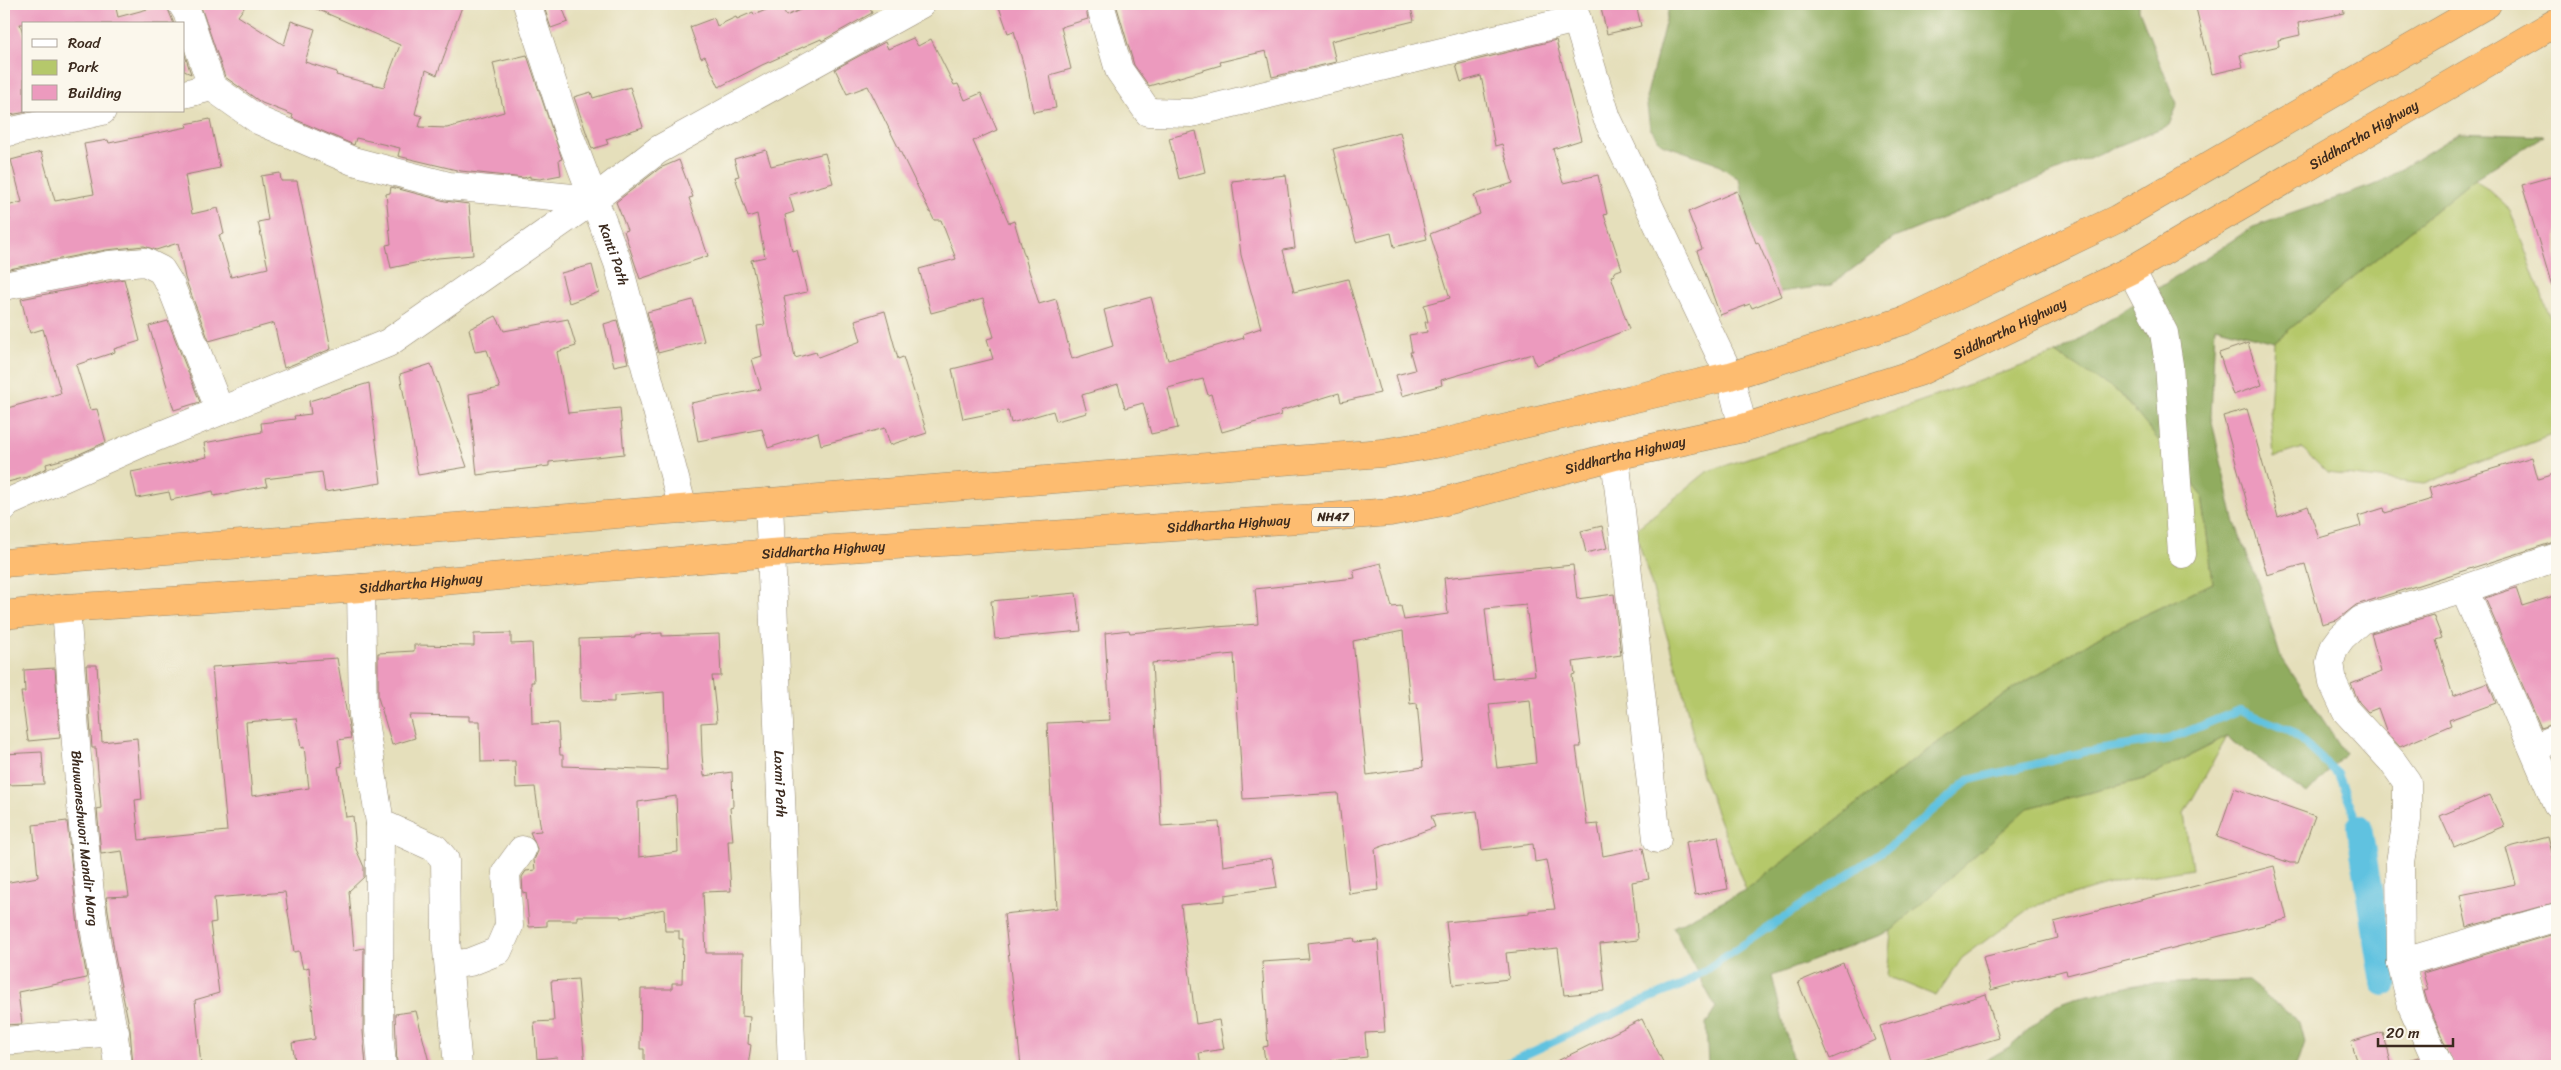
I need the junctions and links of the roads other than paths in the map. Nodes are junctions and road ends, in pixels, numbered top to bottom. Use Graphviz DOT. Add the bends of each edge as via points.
graph roads {
  1 [pos="182,4"];
  2 [pos="527,4"];
  3 [pos="921,4"];
  4 [pos="1100,4"];
  5 [pos="2488,4"];
  6 [pos="1575,12"];
  7 [pos="2557,22"];
  8 [pos="212,87"];
  9 [pos="185,94"];
  10 [pos="98,112"];
  11 [pos="4,133"];
  12 [pos="593,200"];
  13 [pos="2131,270"];
  14 [pos="4,286"];
  15 [pos="1730,376"];
  16 [pos="220,411"];
  17 [pos="1743,428"];
  18 [pos="1615,456"];
  19 [pos="769,502"];
  20 [pos="4,507"];
  21 [pos="683,509"];
  22 [pos="771,553"];
  23 [pos="2182,554"];
  24 [pos="2557,557"];
  25 [pos="4,563"];
  26 [pos="361,588"];
  27 [pos="2464,589"];
  28 [pos="66,608"];
  29 [pos="4,616"];
  30 [pos="2546,743"];
  31 [pos="2557,804"];
  32 [pos="380,823"];
  33 [pos="1657,839"];
  34 [pos="522,850"];
  35 [pos="2557,917"];
  36 [pos="2401,962"];
  37 [pos="450,965"];
  38 [pos="114,1032"];
  39 [pos="4,1041"];
  40 [pos="118,1066"];
  41 [pos="382,1066"];
  42 [pos="458,1066"];
  43 [pos="792,1066"];
  44 [pos="2439,1066"];
  1 -- 8 [label="street"];
  2 -- 12 [label="street, Kanti Path"];
  3 -- 12 [label="street" via="658,150"];
  4 -- 6 [label="street" via="1119,70 1148,112 1192,113"];
  5 -- 15 [label="highway" via="2117,219 1906,320"];
  6 -- 15 [label="street" via="1607,118"];
  7 -- 13 [label="highway, Siddhartha Highway / NH47"];
  8 -- 9 [label="street"];
  8 -- 12 [label="street" via="260,122 353,161 449,186"];
  10 -- 11 [label="street"];
  12 -- 16 [label="street" via="388,343"];
  12 -- 21 [label="street, Kanti Path" via="618,263"];
  13 -- 17 [label="highway, Siddhartha Highway / NH47" via="1919,372"];
  13 -- 23 [label="street" via="2164,333 2167,349"];
  14 -- 16 [label="street" via="109,265 145,262 161,270 171,286"];
  15 -- 17 [label="street"];
  15 -- 19 [label="highway" via="1442,444 1382,452"];
  16 -- 20 [label="street"];
  17 -- 18 [label="highway, Siddhartha Highway / NH47"];
  18 -- 22 [label="highway, Siddhartha Highway / NH47" via="1442,502 1390,512"];
  18 -- 33 [label="street"];
  19 -- 21 [label="highway"];
  19 -- 22 [label="street, Laxmi Path"];
  21 -- 25 [label="highway"];
  22 -- 26 [label="highway, Siddhartha Highway / NH47"];
  22 -- 43 [label="street, Laxmi Path"];
  24 -- 27 [label="street"];
  26 -- 28 [label="highway, Siddhartha Highway / NH47"];
  26 -- 32 [label="street" via="363,715"];
  27 -- 30 [label="street"];
  27 -- 36 [label="street" via="2361,620 2342,637 2330,662 2333,683 2346,711 2407,782 2407,820 2400,862"];
  28 -- 29 [label="highway, Siddhartha Highway / NH47"];
  28 -- 38 [label="street, Bhuwaneshwori Mandir Marg" via="79,794 93,917"];
  30 -- 31 [label="street"];
  32 -- 37 [label="street" via="435,848 445,860 446,940"];
  32 -- 41 [label="street" via="379,1031"];
  34 -- 37 [label="street" via="506,872 509,926 498,951 470,962"];
  35 -- 36 [label="street"];
  36 -- 44 [label="street" via="2412,1006"];
  37 -- 42 [label="street"];
  38 -- 39 [label="street"];
  38 -- 40 [label="street, Bhuwaneshwori Mandir Marg"];
}
